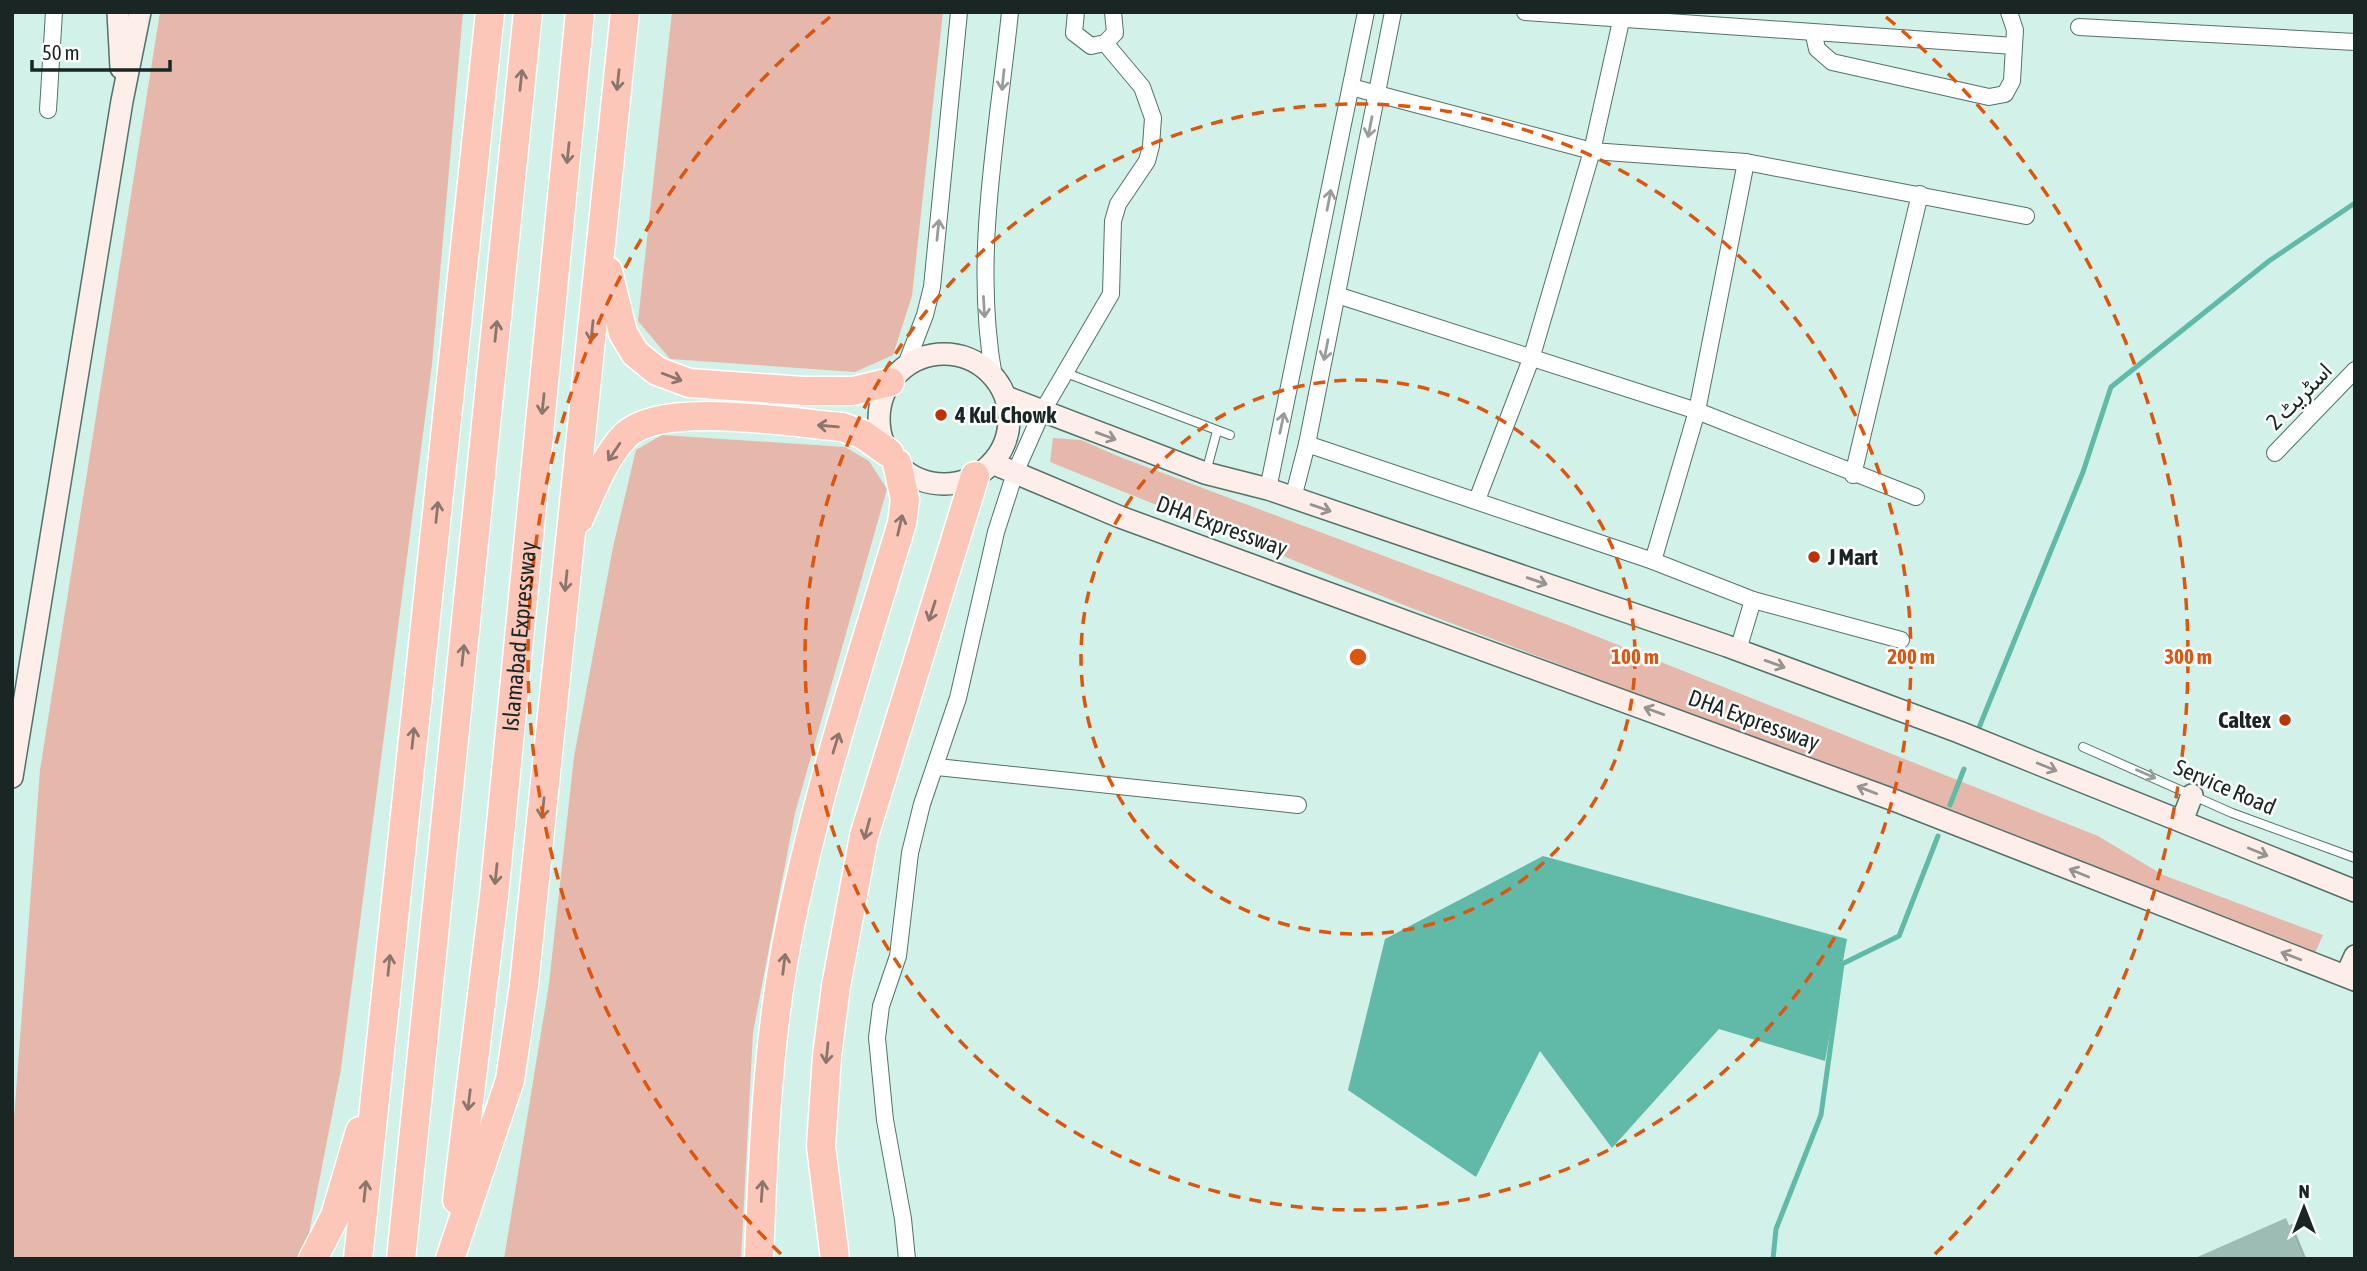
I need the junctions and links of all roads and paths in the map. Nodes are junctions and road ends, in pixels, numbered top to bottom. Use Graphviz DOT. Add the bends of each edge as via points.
graph roads {
  1 [pos="54,12"];
  2 [pos="118,12"];
  3 [pos="140,12"];
  4 [pos="490,12"];
  5 [pos="528,12"];
  6 [pos="580,12"];
  7 [pos="625,12"];
  8 [pos="959,12"];
  9 [pos="1010,12"];
  10 [pos="1076,12"];
  11 [pos="1113,12"];
  12 [pos="1366,12"];
  13 [pos="1393,12"];
  14 [pos="1525,12"];
  15 [pos="2010,12"];
  16 [pos="1623,15"];
  17 [pos="2079,27"];
  18 [pos="1814,35"];
  19 [pos="2355,42"];
  20 [pos="1105,43"];
  21 [pos="2014,46"];
  22 [pos="1351,87"];
  23 [pos="1377,94"];
  24 [pos="122,101"];
  25 [pos="48,110"];
  26 [pos="1592,150"];
  27 [pos="1746,162"];
  28 [pos="1920,194"];
  29 [pos="2026,216"];
  30 [pos="602,237"];
  31 [pos="1337,295"];
  32 [pos="1531,359"];
  33 [pos="2355,370"];
  34 [pos="1066,373"];
  35 [pos="898,375"];
  36 [pos="994,377"];
  37 [pos="1006,397"];
  38 [pos="1697,411"];
  39 [pos="1042,412"];
  40 [pos="1217,431"];
  41 [pos="1230,435"];
  42 [pos="1307,444"];
  43 [pos="2275,453"];
  44 [pos="893,458"];
  45 [pos="984,469"];
  46 [pos="1015,473"];
  47 [pos="1205,473"];
  48 [pos="1853,475"];
  49 [pos="1268,489"];
  50 [pos="1916,497"];
  51 [pos="1293,498"];
  52 [pos="1478,500"];
  53 [pos="571,534"];
  54 [pos="1653,561"];
  55 [pos="1753,600"];
  56 [pos="1900,640"];
  57 [pos="1738,650"];
  58 [pos="2083,747"];
  59 [pos="937,767"];
  60 [pos="12,777"];
  61 [pos="2192,795"];
  62 [pos="1298,805"];
  63 [pos="2182,821"];
  64 [pos="2355,858"];
  65 [pos="2355,890"];
  66 [pos="2355,956"];
  67 [pos="2351,978"];
  68 [pos="375,1087"];
  69 [pos="313,1259"];
  70 [pos="358,1259"];
  71 [pos="401,1259"];
  72 [pos="450,1259"];
  73 [pos="759,1259"];
  74 [pos="835,1259"];
  75 [pos="907,1259"];
  1 -- 25 [label="street"];
  2 -- 24 [label="main road"];
  3 -- 24 [label="main road"];
  68 -- 4 [label="highway, one-way"];
  71 -- 5 [label="highway, one-way"];
  6 -- 72 [label="highway, Islamabad Expressway, one-way" via="494,896"];
  7 -- 30 [label="highway, one-way"];
  35 -- 8 [label="street, one-way" via="925,315 932,287"];
  9 -- 36 [label="street, one-way" via="983,283"];
  10 -- 20 [label="street" via="1072,25 1078,39 1091,46"];
  11 -- 20 [label="street" via="1115,33"];
  12 -- 22 [label="street"];
  13 -- 23 [label="street"];
  14 -- 16 [label="street"];
  15 -- 21 [label="street"];
  16 -- 18 [label="street"];
  16 -- 26 [label="street"];
  17 -- 19 [label="street"];
  18 -- 21 [label="street"];
  18 -- 21 [label="street" via="1817,49 1832,62 1990,97 2005,93 2012,81"];
  20 -- 34 [label="street" via="1132,72 1145,96 1153,118 1151,146 1147,161 1118,204 1113,222 1111,294"];
  22 -- 23 [label="street"];
  49 -- 22 [label="street, one-way"];
  23 -- 26 [label="street"];
  23 -- 31 [label="street, one-way"];
  24 -- 60 [label="main road"];
  26 -- 27 [label="street"];
  26 -- 32 [label="street"];
  27 -- 28 [label="street"];
  27 -- 38 [label="street"];
  28 -- 29 [label="street"];
  28 -- 48 [label="street"];
  30 -- 35 [label="highway, one-way" via="623,333 635,354 657,371 689,383 803,391 853,391"];
  30 -- 53 [label="highway, one-way"];
  31 -- 32 [label="street"];
  31 -- 42 [label="street, one-way"];
  32 -- 38 [label="street"];
  32 -- 52 [label="street"];
  33 -- 43 [label="street, اسٹریٹ 2"];
  34 -- 39 [label="street"];
  34 -- 40 [label="lane"];
  35 -- 36 [label="main road" via="930,355 958,355"];
  35 -- 44 [label="main road" via="880,405 879,417"];
  36 -- 37 [label="main road"];
  37 -- 39 [label="main road, DHA Expressway"];
  37 -- 45 [label="main road" via="1009,425 1000,452"];
  38 -- 48 [label="street"];
  38 -- 54 [label="street"];
  39 -- 46 [label="street"];
  39 -- 47 [label="main road, DHA Expressway, one-way"];
  40 -- 41 [label="lane"];
  40 -- 47 [label="lane"];
  42 -- 51 [label="street"];
  42 -- 52 [label="street"];
  44 -- 45 [label="main road" via="928,482 952,483"];
  44 -- 53 [label="highway, one-way" via="862,433 842,427 694,415 663,417 641,424 612,451"];
  73 -- 44 [label="highway, one-way" via="771,1064 785,950 815,812 902,523 905,500"];
  45 -- 46 [label="main road, DHA Expressway"];
  45 -- 74 [label="highway, one-way" via="864,836 827,1056 821,1146"];
  46 -- 59 [label="street"];
  67 -- 46 [label="main road, DHA Expressway, one-way" via="1865,790 1121,517"];
  47 -- 49 [label="main road, DHA Expressway"];
  48 -- 50 [label="street"];
  49 -- 51 [label="main road, DHA Expressway"];
  51 -- 57 [label="main road, DHA Expressway, one-way"];
  52 -- 54 [label="street"];
  53 -- 72 [label="highway, one-way" via="526,971 510,1080"];
  54 -- 55 [label="street"];
  55 -- 56 [label="street"];
  55 -- 57 [label="street"];
  57 -- 63 [label="main road, DHA Expressway, one-way"];
  58 -- 61 [label="lane, Service Road, one-way"];
  59 -- 62 [label="street"];
  59 -- 75 [label="street" via="910,853 898,956 881,1006 877,1038"];
  61 -- 63 [label="main road"];
  61 -- 64 [label="lane, Service Road"];
  63 -- 65 [label="main road, DHA Expressway, one-way"];
  66 -- 67 [label="main road"];
  68 -- 69 [label="highway" via="335,1216"];
  70 -- 68 [label="highway, one-way"];
}
